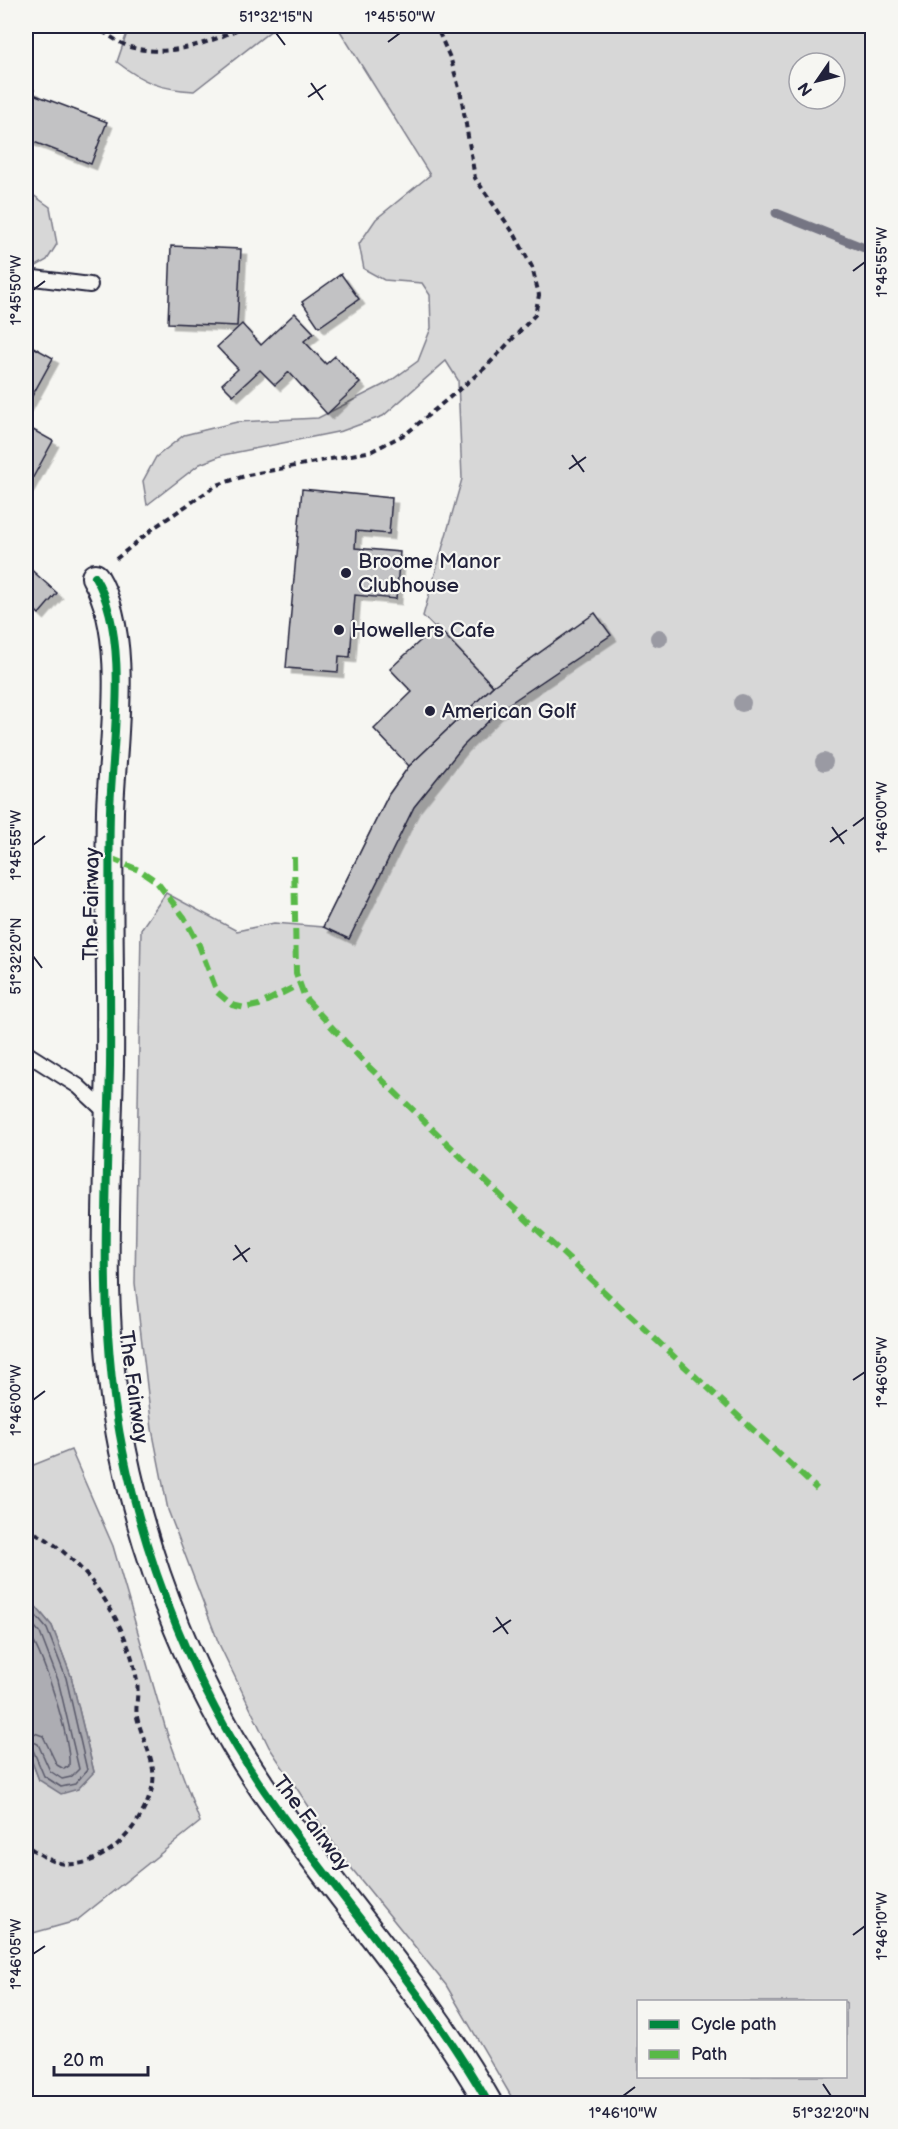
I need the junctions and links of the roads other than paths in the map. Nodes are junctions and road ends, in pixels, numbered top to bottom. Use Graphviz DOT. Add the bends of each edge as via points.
graph roads {
  1 [pos="26,277"];
  2 [pos="90,285"];
  3 [pos="95,577"];
  4 [pos="26,1053"];
  5 [pos="108,1113"];
  6 [pos="489,2103"];
  1 -- 2 [label="lane"];
  3 -- 5 [label="street, The Fairway" via="107,603 115,645"];
  4 -- 5 [label="lane" via="78,1086"];
  5 -- 6 [label="street, The Fairway" via="107,1347 124,1452 153,1561 182,1639 212,1703 264,1790 409,1982"];
}
